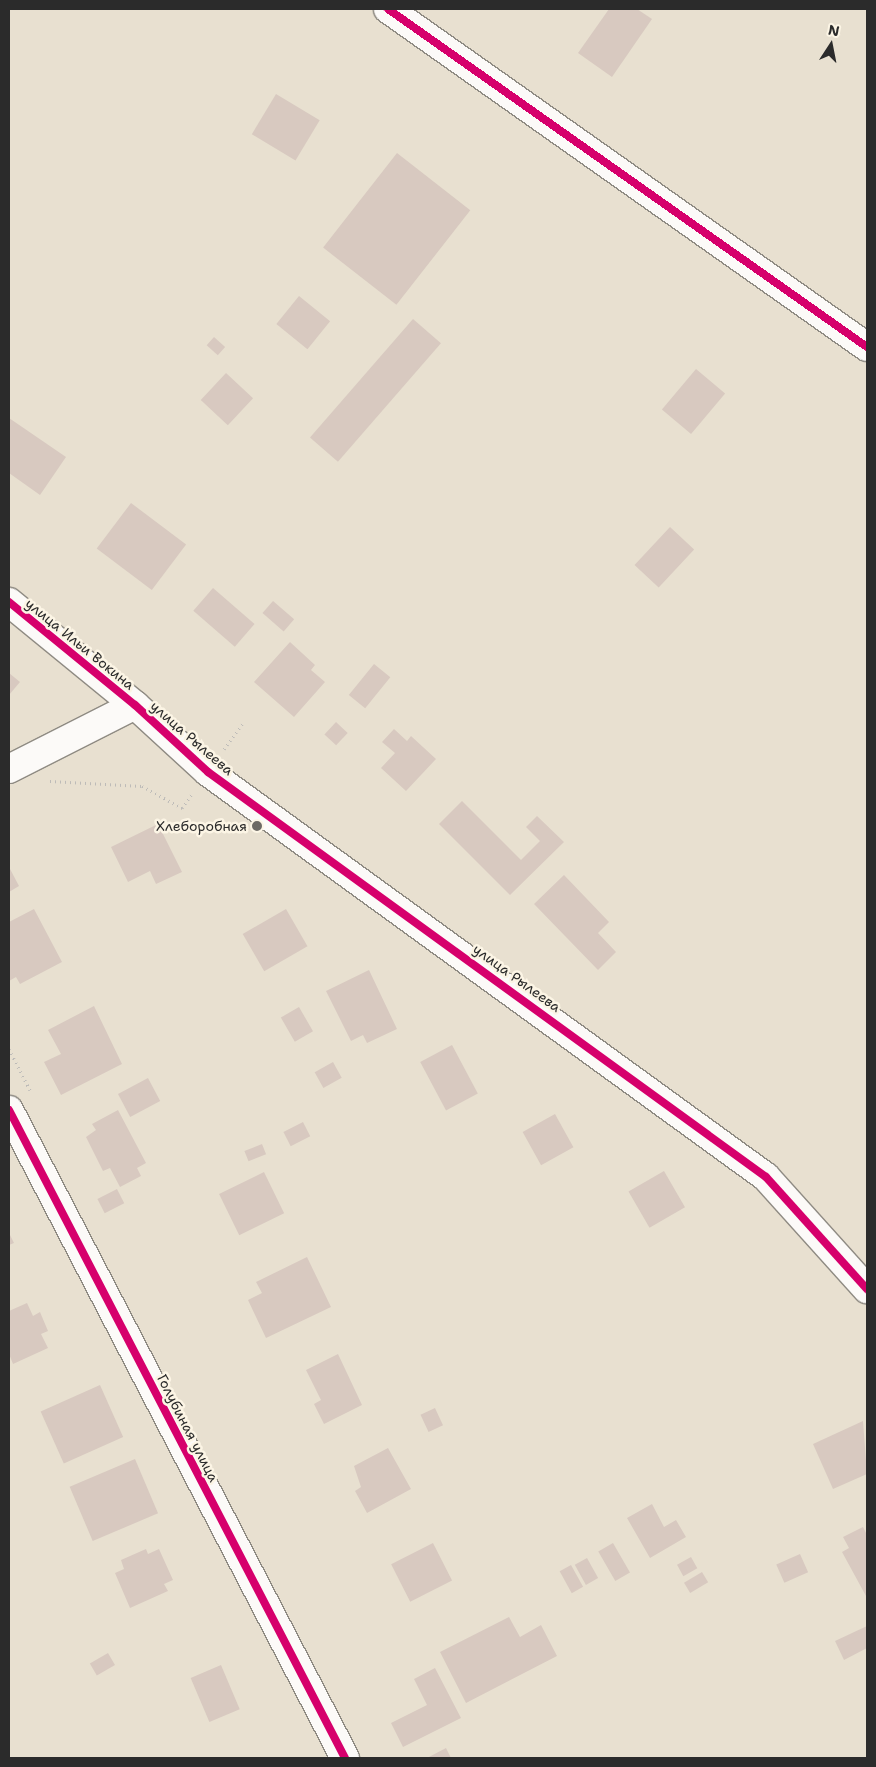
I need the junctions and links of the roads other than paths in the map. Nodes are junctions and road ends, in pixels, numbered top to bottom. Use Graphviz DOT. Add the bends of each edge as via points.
graph roads {
  1 [pos="388,9"];
  2 [pos="867,347"];
  3 [pos="9,602"];
  4 [pos="135,705"];
  5 [pos="9,769"];
  6 [pos="9,1110"];
  7 [pos="867,1289"];
  8 [pos="345,1758"];
  1 -- 2 [label="street"];
  3 -- 4 [label="street, улица Ильи Вокина"];
  4 -- 5 [label="street"];
  4 -- 7 [label="street, улица Рылеева" via="208,772 766,1177"];
  6 -- 8 [label="street, Голубиная улица"];
}
